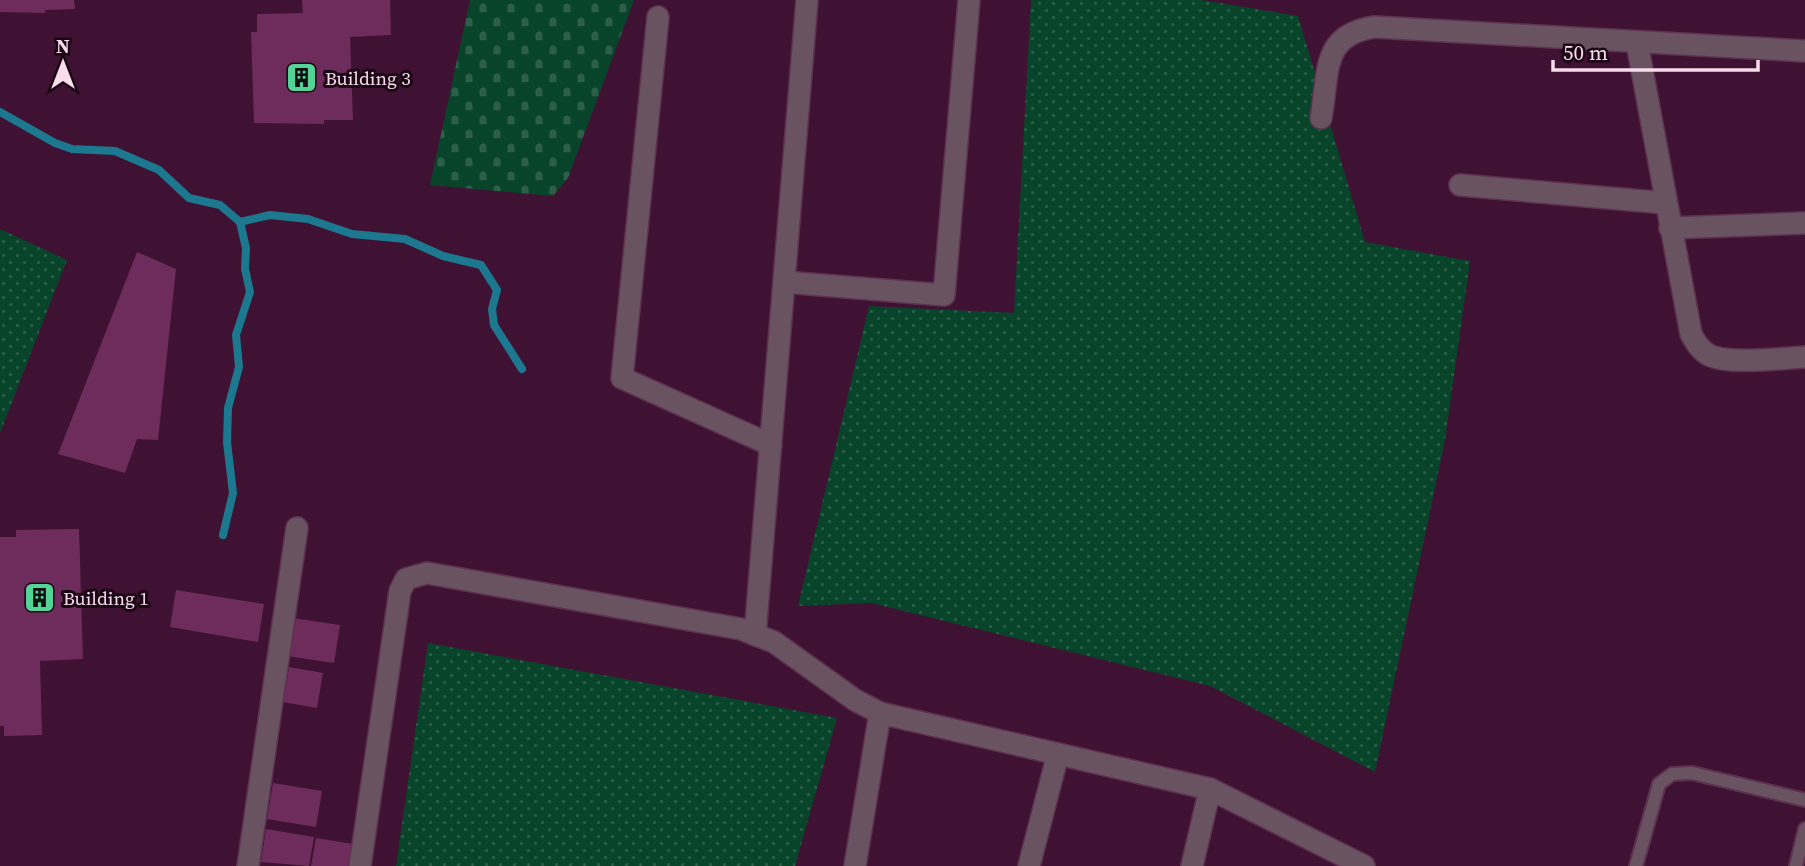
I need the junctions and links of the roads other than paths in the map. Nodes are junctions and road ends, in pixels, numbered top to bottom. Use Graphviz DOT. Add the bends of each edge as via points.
graph roads {
  1 [pos="807,0"];
  2 [pos="969,0"];
  3 [pos="658,17"];
  4 [pos="1637,43"];
  5 [pos="1805,51"];
  6 [pos="1321,118"];
  7 [pos="1460,185"];
  8 [pos="1666,203"];
  9 [pos="1805,223"];
  10 [pos="1670,228"];
  11 [pos="784,282"];
  12 [pos="1805,357"];
  13 [pos="771,445"];
  14 [pos="297,528"];
  15 [pos="755,635"];
  16 [pos="880,713"];
  17 [pos="1058,754"];
  18 [pos="1210,789"];
  19 [pos="1805,800"];
  20 [pos="1805,829"];
  21 [pos="248,866"];
  22 [pos="360,866"];
  23 [pos="855,866"];
  24 [pos="1029,866"];
  25 [pos="1192,866"];
  26 [pos="1364,866"];
  27 [pos="1636,866"];
  28 [pos="1796,866"];
  1 -- 11 [label="street"];
  2 -- 11 [label="street" via="944,295"];
  3 -- 13 [label="street" via="622,378"];
  4 -- 5 [label="street"];
  4 -- 6 [label="street" via="1375,27 1357,30 1346,34 1333,51"];
  4 -- 8 [label="street"];
  7 -- 8 [label="street"];
  8 -- 10 [label="street"];
  9 -- 10 [label="street"];
  10 -- 12 [label="street" via="1691,334 1698,347 1711,356 1728,359"];
  11 -- 13 [label="street"];
  13 -- 15 [label="street"];
  14 -- 21 [label="street"];
  15 -- 16 [label="street" via="774,642"];
  15 -- 22 [label="street" via="427,573 406,579 400,592"];
  16 -- 17 [label="street"];
  16 -- 23 [label="street"];
  17 -- 18 [label="street"];
  17 -- 24 [label="street"];
  18 -- 25 [label="street"];
  18 -- 26 [label="street"];
  19 -- 27 [label="lane" via="1692,773 1672,774 1659,784"];
  20 -- 28 [label="lane"];
}
